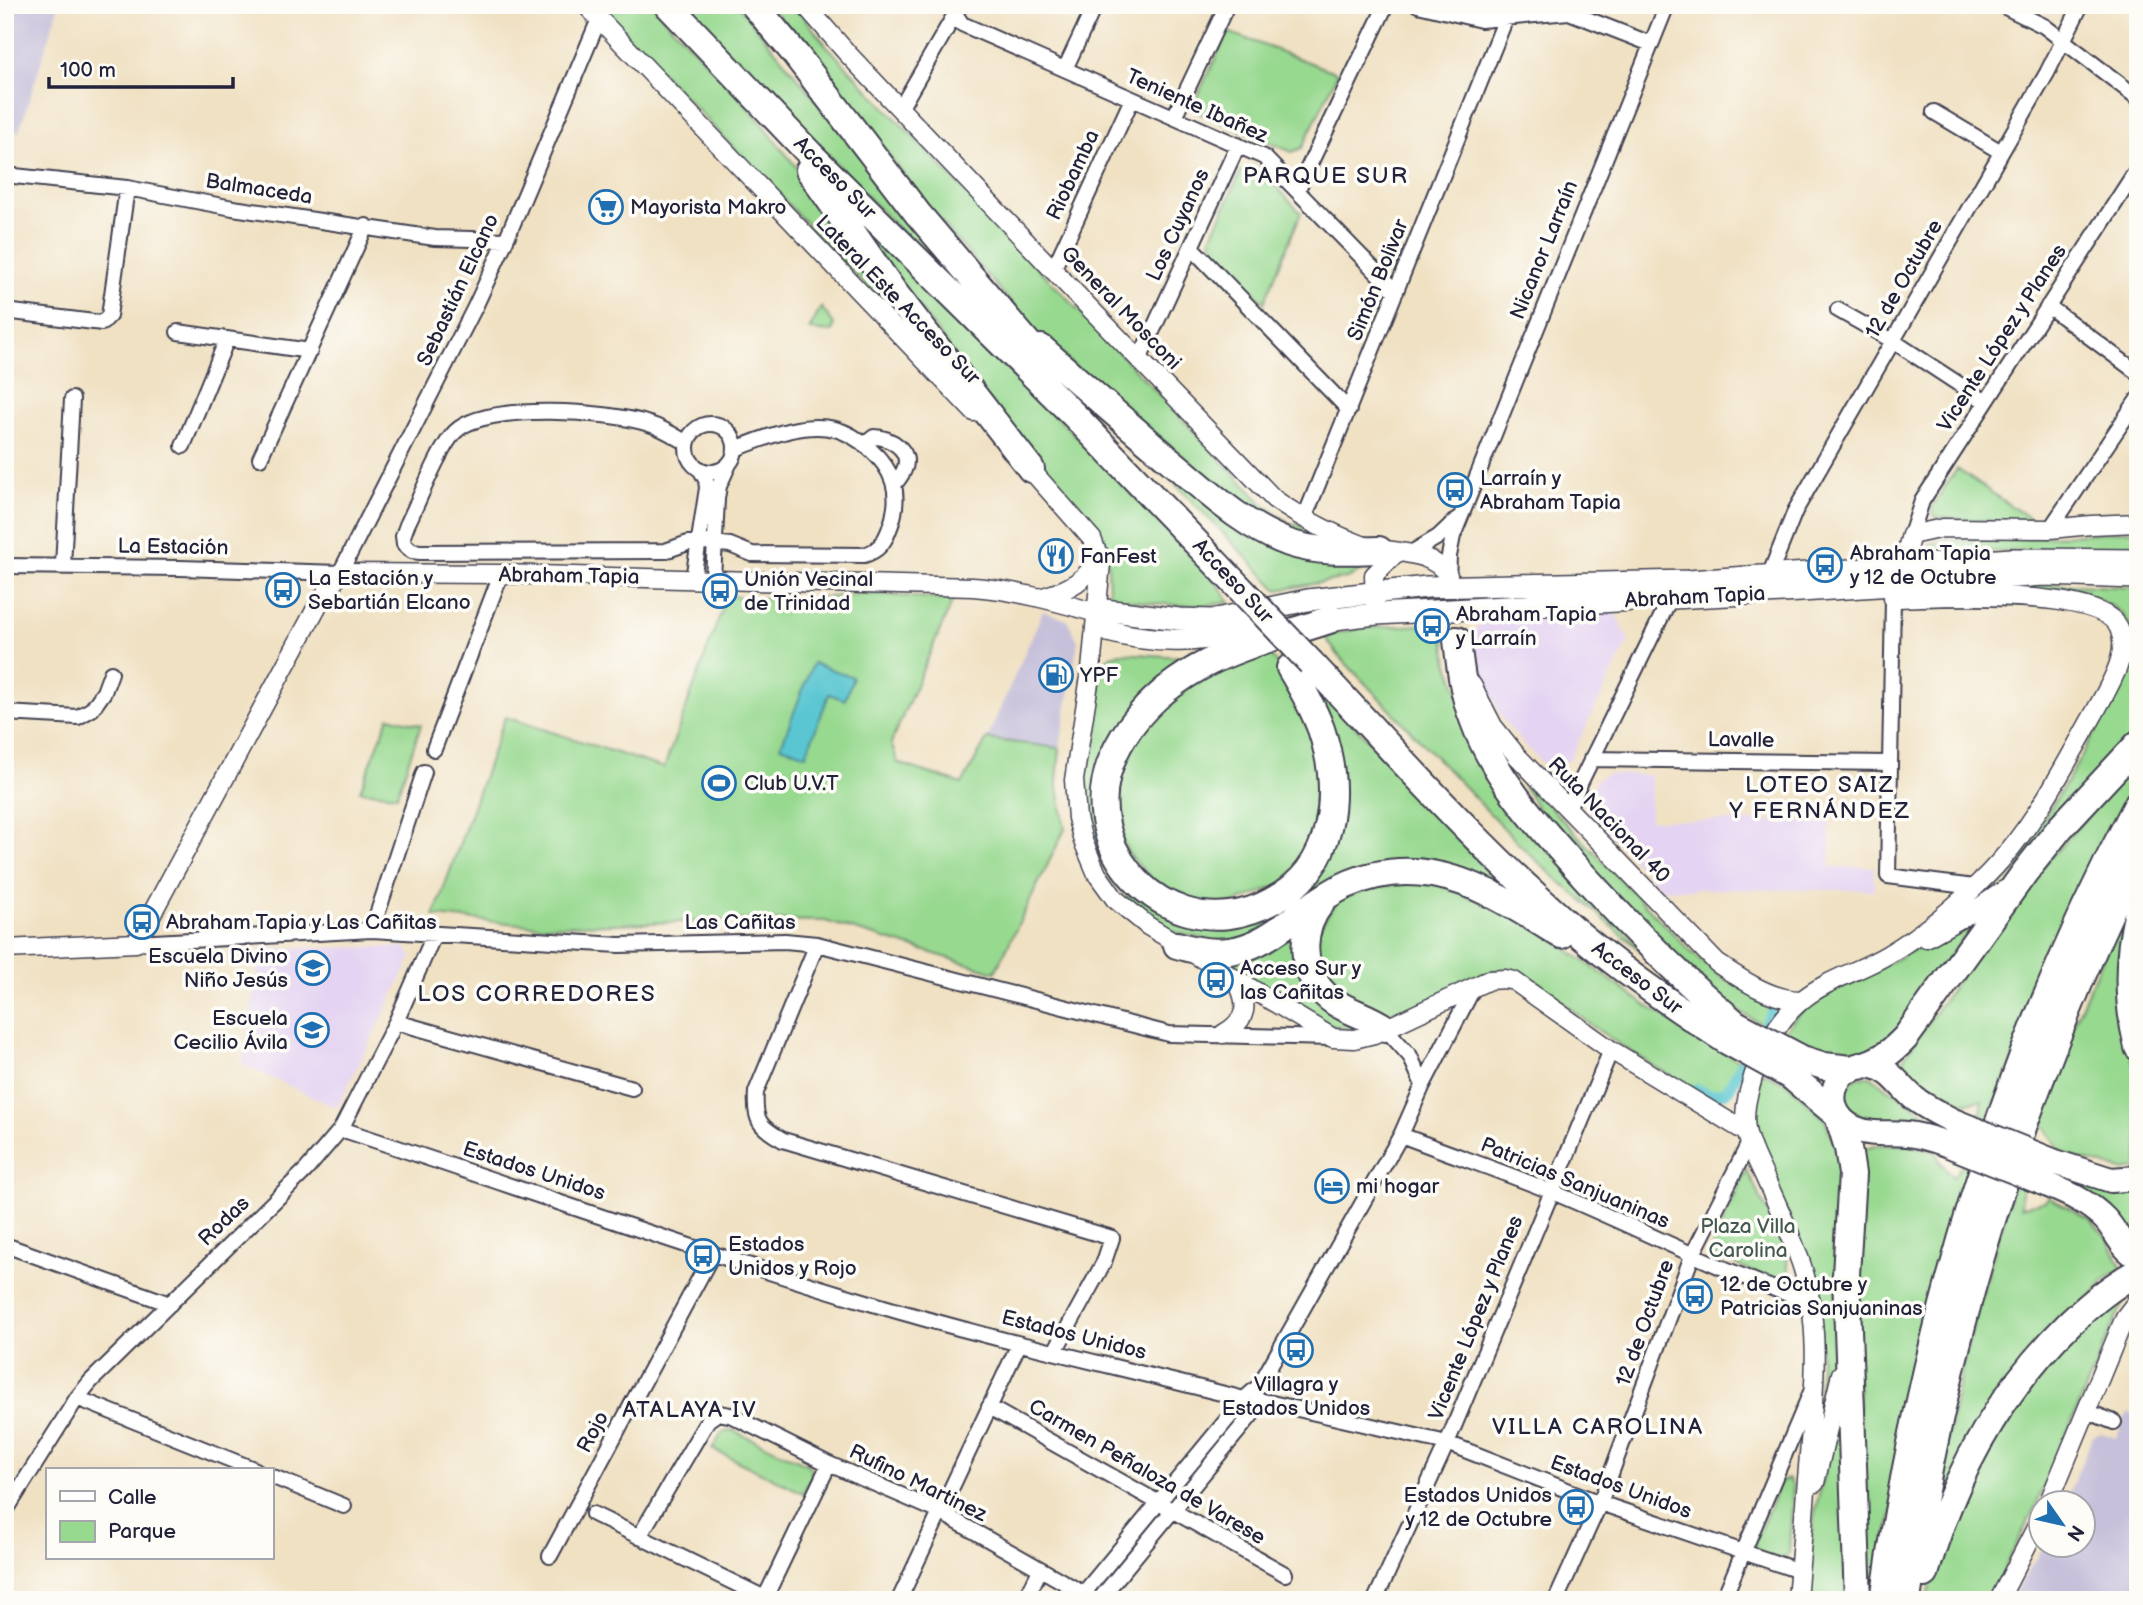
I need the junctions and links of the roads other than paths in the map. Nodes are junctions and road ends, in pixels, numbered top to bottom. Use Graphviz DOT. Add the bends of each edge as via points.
graph roads {
  1 [pos="586,5"];
  2 [pos="668,5"];
  3 [pos="754,5"];
  4 [pos="805,5"];
  5 [pos="1095,5"];
  6 [pos="1227,5"];
  7 [pos="1386,5"];
  8 [pos="1418,5"];
  9 [pos="1667,5"];
  10 [pos="2001,5"];
  11 [pos="2081,5"];
  12 [pos="955,8"];
  13 [pos="1506,18"];
  14 [pos="599,19"];
  15 [pos="2063,41"];
  16 [pos="1651,44"];
  17 [pos="1065,69"];
  18 [pos="757,98"];
  19 [pos="2138,98"];
  20 [pos="1132,99"];
  21 [pos="900,108"];
  22 [pos="1934,112"];
  23 [pos="1174,117"];
  24 [pos="1238,145"];
  25 [pos="2001,152"];
  26 [pos="2138,168"];
  27 [pos="5,174"];
  28 [pos="127,188"];
  29 [pos="1297,191"];
  30 [pos="366,226"];
  31 [pos="506,240"];
  32 [pos="1191,247"];
  33 [pos="1053,270"];
  34 [pos="1396,292"];
  35 [pos="2048,306"];
  36 [pos="996,307"];
  37 [pos="1838,310"];
  38 [pos="5,311"];
  39 [pos="178,332"];
  40 [pos="227,339"];
  41 [pos="1892,341"];
  42 [pos="310,351"];
  43 [pos="1139,360"];
  44 [pos="2138,373"];
  45 [pos="72,398"];
  46 [pos="2138,399"];
  47 [pos="1986,402"];
  48 [pos="1349,410"];
  49 [pos="687,443"];
  50 [pos="864,445"];
  51 [pos="183,446"];
  52 [pos="735,449"];
  53 [pos="260,458"];
  54 [pos="729,464"];
  55 [pos="1031,469"];
  56 [pos="700,470"];
  57 [pos="894,485"];
  58 [pos="1462,513"];
  59 [pos="1304,519"];
  60 [pos="2138,523"];
  61 [pos="2050,529"];
  62 [pos="1912,535"];
  63 [pos="699,543"];
  64 [pos="715,543"];
  65 [pos="1396,551"];
  66 [pos="1100,555"];
  67 [pos="2138,560"];
  68 [pos="5,566"];
  69 [pos="63,566"];
  70 [pos="340,573"];
  71 [pos="501,574"];
  72 [pos="1769,576"];
  73 [pos="2138,578"];
  74 [pos="693,579"];
  75 [pos="713,579"];
  76 [pos="1448,581"];
  77 [pos="1240,582"];
  78 [pos="1897,583"];
  79 [pos="1666,590"];
  80 [pos="1041,597"];
  81 [pos="1375,604"];
  82 [pos="1451,611"];
  83 [pos="1332,618"];
  84 [pos="1102,622"];
  85 [pos="1457,640"];
  86 [pos="1309,663"];
  87 [pos="111,673"];
  88 [pos="5,713"];
  89 [pos="2138,744"];
  90 [pos="434,750"];
  91 [pos="1591,759"];
  92 [pos="1890,763"];
  93 [pos="424,772"];
  94 [pos="2138,803"];
  95 [pos="1567,810"];
  96 [pos="2138,853"];
  97 [pos="2025,872"];
  98 [pos="1974,887"];
  99 [pos="1324,898"];
  100 [pos="2138,912"];
  101 [pos="372,930"];
  102 [pos="434,935"];
  103 [pos="136,943"];
  104 [pos="817,944"];
  105 [pos="1177,945"];
  106 [pos="5,949"];
  107 [pos="1891,953"];
  108 [pos="1237,981"];
  109 [pos="1475,985"];
  110 [pos="1660,998"];
  111 [pos="1801,1000"];
  112 [pos="396,1022"];
  113 [pos="1385,1028"];
  114 [pos="1732,1032"];
  115 [pos="1223,1034"];
  116 [pos="1333,1038"];
  117 [pos="2138,1047"];
  118 [pos="1611,1050"];
  119 [pos="1797,1068"];
  120 [pos="1856,1068"];
  121 [pos="1423,1084"];
  122 [pos="632,1088"];
  123 [pos="1837,1116"];
  124 [pos="341,1129"];
  125 [pos="1948,1132"];
  126 [pos="1401,1135"];
  127 [pos="1748,1138"];
  128 [pos="2051,1173"];
  129 [pos="2138,1178"];
  130 [pos="1551,1192"];
  131 [pos="5,1245"];
  132 [pos="712,1253"];
  133 [pos="1692,1256"];
  134 [pos="2138,1257"];
  135 [pos="2138,1272"];
  136 [pos="1847,1294"];
  137 [pos="2137,1301"];
  138 [pos="1810,1302"];
  139 [pos="170,1304"];
  140 [pos="1018,1344"];
  141 [pos="1055,1351"];
  142 [pos="1814,1385"];
  143 [pos="1259,1386"];
  144 [pos="77,1398"];
  145 [pos="1244,1399"];
  146 [pos="1263,1401"];
  147 [pos="989,1407"];
  148 [pos="2086,1411"];
  149 [pos="2114,1422"];
  150 [pos="1447,1443"];
  151 [pos="829,1464"];
  152 [pos="251,1468"];
  153 [pos="273,1477"];
  154 [pos="2053,1490"];
  155 [pos="1159,1503"];
  156 [pos="1600,1503"];
  157 [pos="344,1506"];
  158 [pos="1172,1511"];
  159 [pos="5,1512"];
  160 [pos="940,1512"];
  161 [pos="593,1514"];
  162 [pos="1802,1530"];
  163 [pos="639,1536"];
  164 [pos="2028,1543"];
  165 [pos="1741,1553"];
  166 [pos="550,1556"];
  167 [pos="1040,1570"];
  168 [pos="1799,1571"];
  169 [pos="1285,1574"];
  170 [pos="1092,1598"];
  171 [pos="764,1599"];
  172 [pos="899,1600"];
  173 [pos="1025,1600"];
  174 [pos="1375,1600"];
  175 [pos="1556,1600"];
  176 [pos="1723,1600"];
  177 [pos="1797,1600"];
  178 [pos="1858,1600"];
  179 [pos="1884,1600"];
  180 [pos="1907,1600"];
  181 [pos="1917,1600"];
  182 [pos="1999,1600"];
  1 -- 14 [label="street"];
  2 -- 18 [label="highway, Acceso Sur"];
  3 -- 36 [label="highway, Acceso Sur"];
  4 -- 21 [label="street, General Mosconi"];
  5 -- 17 [label="street"];
  6 -- 23 [label="street"];
  7 -- 29 [label="street"];
  8 -- 13 [label="street" via="1481,20"];
  9 -- 16 [label="street, Nicanor Larraín"];
  10 -- 15 [label="street"];
  11 -- 15 [label="street, 12 de Octubre"];
  12 -- 17 [label="street, Teniente Ibañez" via="962,24"];
  12 -- 21 [label="street"];
  13 -- 16 [label="street" via="1569,12"];
  13 -- 34 [label="street, Simón Bolivar"];
  14 -- 31 [label="street, Sebastián Elcano"];
  14 -- 55 [label="street, Lateral Este Acceso Sur"];
  15 -- 19 [label="street"];
  15 -- 25 [label="street, 12 de Octubre"];
  16 -- 58 [label="street, Nicanor Larraín"];
  17 -- 20 [label="street, Teniente Ibañez"];
  18 -- 55 [label="highway" via="901,302"];
  18 -- 77 [label="highway, Acceso Sur"];
  20 -- 23 [label="street, Teniente Ibañez"];
  20 -- 33 [label="street, Riobamba"];
  21 -- 33 [label="street, General Mosconi"];
  22 -- 25 [label="street"];
  23 -- 24 [label="street, Teniente Ibañez"];
  24 -- 29 [label="street, Teniente Ibañez" via="1264,156"];
  24 -- 32 [label="street, Los Cuyanos"];
  25 -- 41 [label="street, 12 de Octubre"];
  26 -- 35 [label="street, Vicente López y Planes"];
  27 -- 28 [label="street, Balmaceda"];
  28 -- 30 [label="street, Balmaceda"];
  28 -- 38 [label="street" via="108,316 102,323"];
  29 -- 34 [label="street, Teniente Ibañez"];
  30 -- 31 [label="street, Balmaceda" via="435,238"];
  30 -- 42 [label="street"];
  31 -- 70 [label="street, Sebastián Elcano"];
  32 -- 43 [label="street, Los Cuyanos"];
  32 -- 48 [label="street"];
  33 -- 43 [label="street, General Mosconi"];
  34 -- 48 [label="street, Simón Bolivar"];
  35 -- 44 [label="street"];
  35 -- 47 [label="street, Vicente López y Planes"];
  36 -- 65 [label="highway" via="1146,440 1255,526 1305,547"];
  36 -- 77 [label="highway, Acceso Sur"];
  37 -- 41 [label="street"];
  39 -- 40 [label="street"];
  40 -- 42 [label="street"];
  40 -- 51 [label="street"];
  41 -- 47 [label="street"];
  41 -- 72 [label="street, 12 de Octubre" via="1795,511"];
  42 -- 53 [label="street"];
  43 -- 59 [label="street, General Mosconi" via="1262,487"];
  45 -- 69 [label="street"];
  46 -- 61 [label="street"];
  47 -- 62 [label="street, Vicente López y Planes" via="1922,501"];
  48 -- 59 [label="street, Simón Bolivar"];
  49 -- 52 [label="street" via="695,429 718,424 731,434"];
  49 -- 56 [label="street" via="689,458"];
  49 -- 63 [label="street" via="647,423 597,414 507,414 474,421 448,440 403,536 408,548 420,552 665,551"];
  50 -- 52 [label="street" via="847,433 815,427"];
  50 -- 57 [label="street"];
  50 -- 57 [label="street" via="874,437 885,437 905,455 904,470"];
  52 -- 54 [label="street"];
  54 -- 56 [label="street" via="715,471"];
  54 -- 64 [label="street" via="719,486"];
  55 -- 66 [label="street, Lateral Este Acceso Sur" via="1092,539"];
  56 -- 63 [label="street" via="707,488"];
  57 -- 64 [label="street" via="894,519 873,553 752,554"];
  58 -- 65 [label="street, Nicanor Larraín" via="1438,537"];
  58 -- 76 [label="street, Nicanor Larraín" via="1451,546"];
  59 -- 65 [label="street, General Mosconi" via="1327,531"];
  60 -- 61 [label="street"];
  61 -- 62 [label="street" via="1943,528"];
  62 -- 78 [label="street"];
  63 -- 64 [label="street"];
  63 -- 74 [label="street"];
  64 -- 75 [label="street"];
  65 -- 76 [label="street, General Mosconi" via="1431,560"];
  65 -- 81 [label="street, Nicanor Larraín" via="1374,575"];
  66 -- 80 [label="street" via="1080,581"];
  66 -- 84 [label="street"];
  67 -- 78 [label="main road, Abraham Tapia" via="2033,558"];
  68 -- 69 [label="street, La Estación"];
  69 -- 70 [label="street, La Estación"];
  70 -- 71 [label="street, Abraham Tapia"];
  70 -- 103 [label="street" via="319,603"];
  71 -- 74 [label="street, Abraham Tapia"];
  71 -- 90 [label="street"];
  72 -- 78 [label="main road, Abraham Tapia"];
  72 -- 79 [label="main road, Abraham Tapia"];
  73 -- 78 [label="main road, Abraham Tapia" via="2044,575"];
  74 -- 75 [label="street, Abraham Tapia"];
  75 -- 80 [label="street, Abraham Tapia" via="973,587"];
  76 -- 79 [label="main road, Abraham Tapia"];
  76 -- 81 [label="main road, Abraham Tapia"];
  76 -- 82 [label="street, Nicanor Larraín"];
  77 -- 86 [label="highway, Acceso Sur"];
  77 -- 86 [label="highway, bridge"];
  78 -- 79 [label="main road, Abraham Tapia"];
  78 -- 92 [label="street"];
  78 -- 98 [label="street" via="2063,601 2104,612 2121,634 2114,675 2050,791 2007,853"];
  79 -- 82 [label="main road, Abraham Tapia"];
  79 -- 91 [label="street" via="1666,607"];
  80 -- 84 [label="street, Abraham Tapia"];
  81 -- 82 [label="main road, Abraham Tapia"];
  81 -- 83 [label="main road, Abraham Tapia"];
  81 -- 84 [label="main road, Abraham Tapia" via="1308,600 1175,629"];
  82 -- 85 [label="street, Ruta Nacional 40"];
  83 -- 84 [label="main road, Abraham Tapia" via="1180,642 1157,640"];
  83 -- 86 [label="highway" via="1199,668 1148,706 1121,741 1105,782 1108,833 1125,868 1162,901 1208,916 1236,914 1278,898 1310,869 1323,847 1333,792 1328,753 1314,713"];
  84 -- 105 [label="street" via="1093,649 1074,780 1077,818 1097,874 1115,899"];
  85 -- 95 [label="street, Ruta Nacional 40" via="1493,726"];
  85 -- 114 [label="highway" via="1472,718 1521,805"];
  86 -- 110 [label="highway, Acceso Sur" via="1546,905"];
  86 -- 114 [label="highway, Acceso Sur" via="1556,896"];
  87 -- 88 [label="street" via="92,709 78,717"];
  89 -- 97 [label="highway"];
  91 -- 92 [label="street, Lavalle"];
  91 -- 95 [label="street"];
  92 -- 98 [label="street" via="1888,876"];
  93 -- 101 [label="street"];
  94 -- 179 [label="highway" via="2062,964 1990,1148 1927,1370"];
  95 -- 111 [label="street, Ruta Nacional 40" via="1717,963 1757,987"];
  96 -- 180 [label="highway" via="2069,1004 2004,1179 1940,1411"];
  97 -- 107 [label="street" via="1975,911"];
  97 -- 120 [label="highway" via="1906,1037 1893,1051"];
  98 -- 107 [label="street"];
  99 -- 105 [label="highway" via="1276,934 1253,945 1205,951"];
  99 -- 110 [label="highway" via="1360,879 1385,873 1419,872 1454,879 1506,901"];
  99 -- 113 [label="highway" via="1305,937 1310,974 1333,1002"];
  100 -- 117 [label="highway" via="2130,998"];
  101 -- 102 [label="street, Las Cañitas"];
  101 -- 103 [label="street, Las Cañitas"];
  102 -- 104 [label="street, Las Cañitas" via="620,945"];
  102 -- 112 [label="street, Rodas"];
  103 -- 106 [label="street"];
  104 -- 115 [label="street, Las Cañitas" via="1169,1034"];
  104 -- 141 [label="street" via="756,1092 760,1123 783,1140 1112,1237 1104,1262"];
  105 -- 108 [label="street"];
  107 -- 111 [label="street"];
  108 -- 115 [label="street" via="1245,1000 1243,1014 1237,1025"];
  108 -- 116 [label="street"];
  109 -- 113 [label="street"];
  109 -- 118 [label="street" via="1496,979 1514,981"];
  109 -- 121 [label="street"];
  110 -- 114 [label="highway, Acceso Sur"];
  111 -- 127 [label="street" via="1773,1036 1755,1070 1746,1104"];
  112 -- 122 [label="street"];
  112 -- 124 [label="street, Rodas"];
  113 -- 116 [label="street" via="1364,1037"];
  113 -- 121 [label="street" via="1410,1056"];
  114 -- 119 [label="highway, Acceso Sur, bridge"];
  115 -- 116 [label="street, Las Cañitas"];
  118 -- 127 [label="street"];
  118 -- 130 [label="street, Vicente López y Planes"];
  119 -- 120 [label="highway, Acceso Sur"];
  119 -- 123 [label="highway, Acceso Sur"];
  120 -- 123 [label="highway" via="1838,1081 1834,1090"];
  120 -- 125 [label="highway, Acceso Sur" via="1882,1069"];
  121 -- 126 [label="street"];
  123 -- 125 [label="highway, Acceso Sur" via="1868,1133"];
  123 -- 136 [label="highway" via="1848,1148 1852,1181"];
  124 -- 132 [label="street, Estados Unidos"];
  124 -- 139 [label="street, Rodas" via="306,1170"];
  125 -- 128 [label="highway, Acceso Sur, bridge"];
  126 -- 130 [label="street, Patricias Sanjuaninas"];
  126 -- 143 [label="street"];
  127 -- 133 [label="street, 12 de Octubre"];
  127 -- 138 [label="street" via="1791,1236"];
  128 -- 129 [label="highway, Acceso Sur" via="2111,1180"];
  128 -- 134 [label="highway, Acceso Sur" via="2098,1212"];
  130 -- 133 [label="street, Patricias Sanjuaninas"];
  130 -- 150 [label="street, Vicente López y Planes"];
  131 -- 139 [label="street"];
  132 -- 140 [label="street, Estados Unidos"];
  132 -- 166 [label="street, Rojo"];
  133 -- 138 [label="street, Patricias Sanjuaninas"];
  133 -- 156 [label="street, 12 de Octubre"];
  135 -- 181 [label="highway" via="2072,1321 2040,1353 2000,1406 1956,1485"];
  136 -- 162 [label="street" via="1841,1380"];
  136 -- 178 [label="highway"];
  137 -- 148 [label="street" via="2125,1317"];
  138 -- 142 [label="street"];
  139 -- 144 [label="street, Rodas"];
  140 -- 141 [label="street, Estados Unidos"];
  140 -- 147 [label="street"];
  141 -- 145 [label="street, Estados Unidos"];
  142 -- 162 [label="street"];
  142 -- 165 [label="street"];
  143 -- 145 [label="street"];
  143 -- 146 [label="street"];
  144 -- 152 [label="street"];
  144 -- 159 [label="street, Rodas"];
  145 -- 146 [label="street, Estados Unidos"];
  145 -- 155 [label="street"];
  146 -- 150 [label="street, Estados Unidos"];
  146 -- 158 [label="street"];
  147 -- 155 [label="street, Carmen Peñaloza de Varese"];
  147 -- 160 [label="street"];
  148 -- 149 [label="street"];
  148 -- 154 [label="street"];
  150 -- 156 [label="street, Estados Unidos"];
  150 -- 174 [label="street, Vicente López y Planes"];
  151 -- 160 [label="street, Rufino Martinez"];
  151 -- 163 [label="street, Rufino Martinez" via="718,1413 708,1420"];
  151 -- 171 [label="street"];
  153 -- 157 [label="street"];
  155 -- 158 [label="street, Carmen Peñaloza de Varese"];
  155 -- 170 [label="street"];
  156 -- 165 [label="street, Estados Unidos"];
  156 -- 175 [label="street, 12 de Octubre"];
  158 -- 169 [label="street, Carmen Peñaloza de Varese"];
  158 -- 170 [label="street"];
  160 -- 167 [label="street, Rufino Martinez"];
  160 -- 172 [label="street"];
  161 -- 163 [label="street"];
  162 -- 168 [label="street"];
  163 -- 171 [label="street"];
  164 -- 182 [label="street"];
  165 -- 168 [label="street, Estados Unidos"];
  165 -- 176 [label="street"];
  167 -- 170 [label="street, Rufino Martinez"];
  167 -- 173 [label="street"];
  168 -- 177 [label="street"];
}
